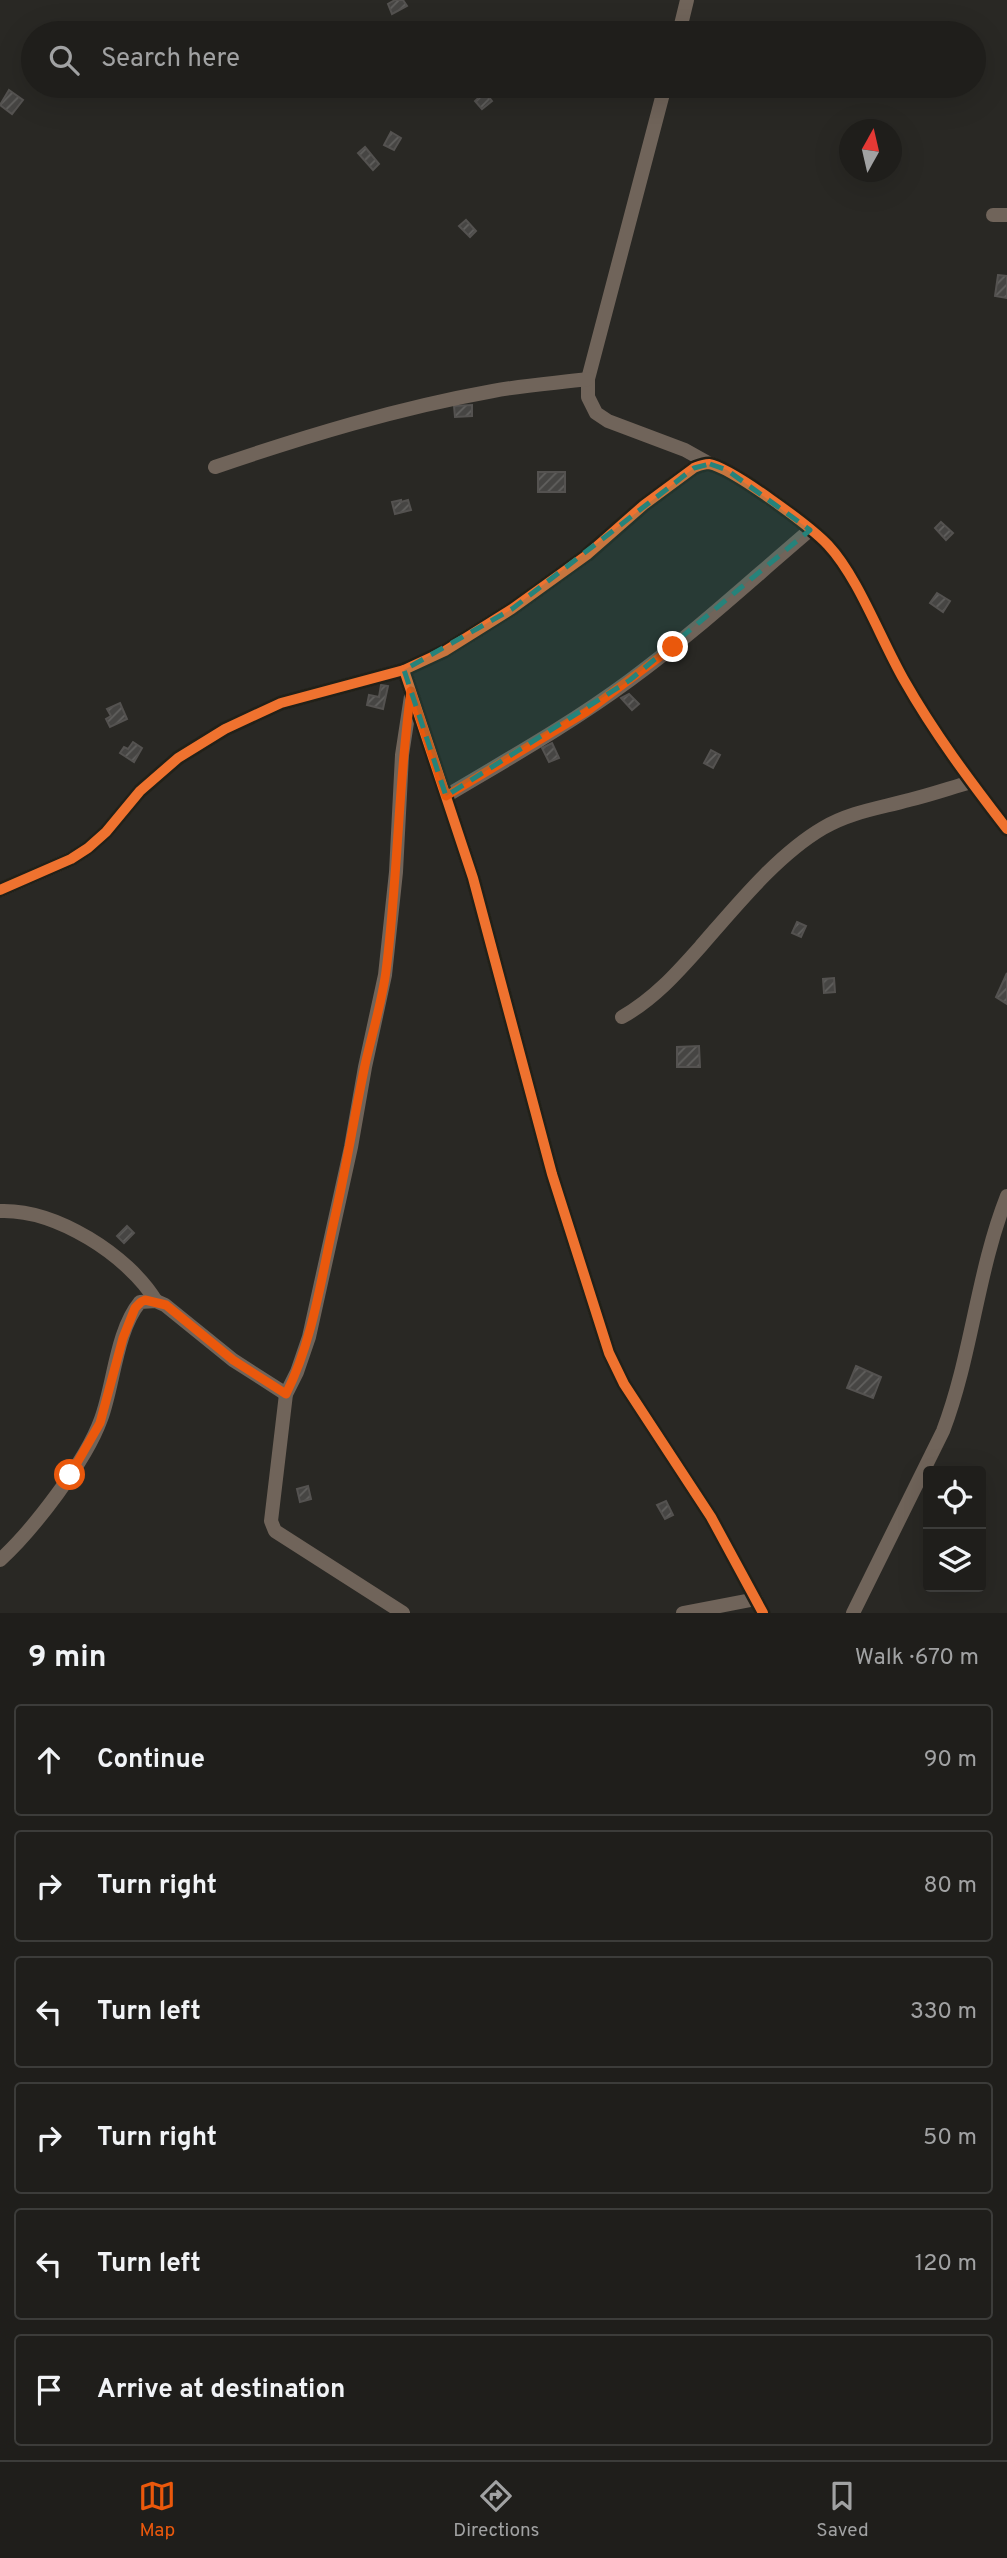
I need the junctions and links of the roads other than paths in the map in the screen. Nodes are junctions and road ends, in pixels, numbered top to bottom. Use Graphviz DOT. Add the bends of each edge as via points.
graph roads {
  1 [pos="687,0"];
  2 [pos="682,21"];
  3 [pos="662,98"];
  4 [pos="588,379"];
  5 [pos="710,464"];
  6 [pos="215,467"];
  7 [pos="810,530"];
  8 [pos="404,670"];
  9 [pos="411,691"];
  10 [pos="971,782"];
  11 [pos="446,796"];
  12 [pos="1007,829"];
  13 [pos="0,890"];
  14 [pos="622,1017"];
  15 [pos="1007,1196"];
  16 [pos="0,1211"];
  17 [pos="156,1301"];
  18 [pos="286,1394"];
  19 [pos="0,1560"];
  20 [pos="755,1599"];
  21 [pos="403,1613"];
  22 [pos="683,1613"];
  23 [pos="763,1613"];
  24 [pos="853,1613"];
  1 -- 2 [label="street"];
  3 -- 4 [label="street"];
  4 -- 5 [label="street" via="588,397 596,413"];
  4 -- 6 [label="street" via="494,390 403,410"];
  5 -- 7 [label="street" via="727,470"];
  5 -- 8 [label="street" via="694,468 512,609 445,651"];
  7 -- 10 [label="street" via="836,555 903,679"];
  7 -- 11 [label="street" via="630,680 586,712"];
  8 -- 9 [label="street"];
  8 -- 13 [label="street" via="281,703 225,729 178,758 140,791 88,848"];
  9 -- 11 [label="street"];
  9 -- 18 [label="street" via="385,975 309,1337"];
  10 -- 12 [label="street"];
  10 -- 14 [label="street" via="867,810 822,828 772,870 645,1004"];
  11 -- 20 [label="street" via="552,1174 609,1353 624,1384 711,1517"];
  15 -- 24 [label="street" via="996,1223 960,1380 943,1432"];
  16 -- 17 [label="street" via="37,1215 97,1244 132,1269"];
  17 -- 18 [label="street"];
  17 -- 19 [label="street" via="145,1300 135,1308 100,1423 87,1447 52,1499"];
  18 -- 21 [label="street" via="271,1521 275,1531"];
  20 -- 22 [label="street"];
  20 -- 23 [label="street"];
}
